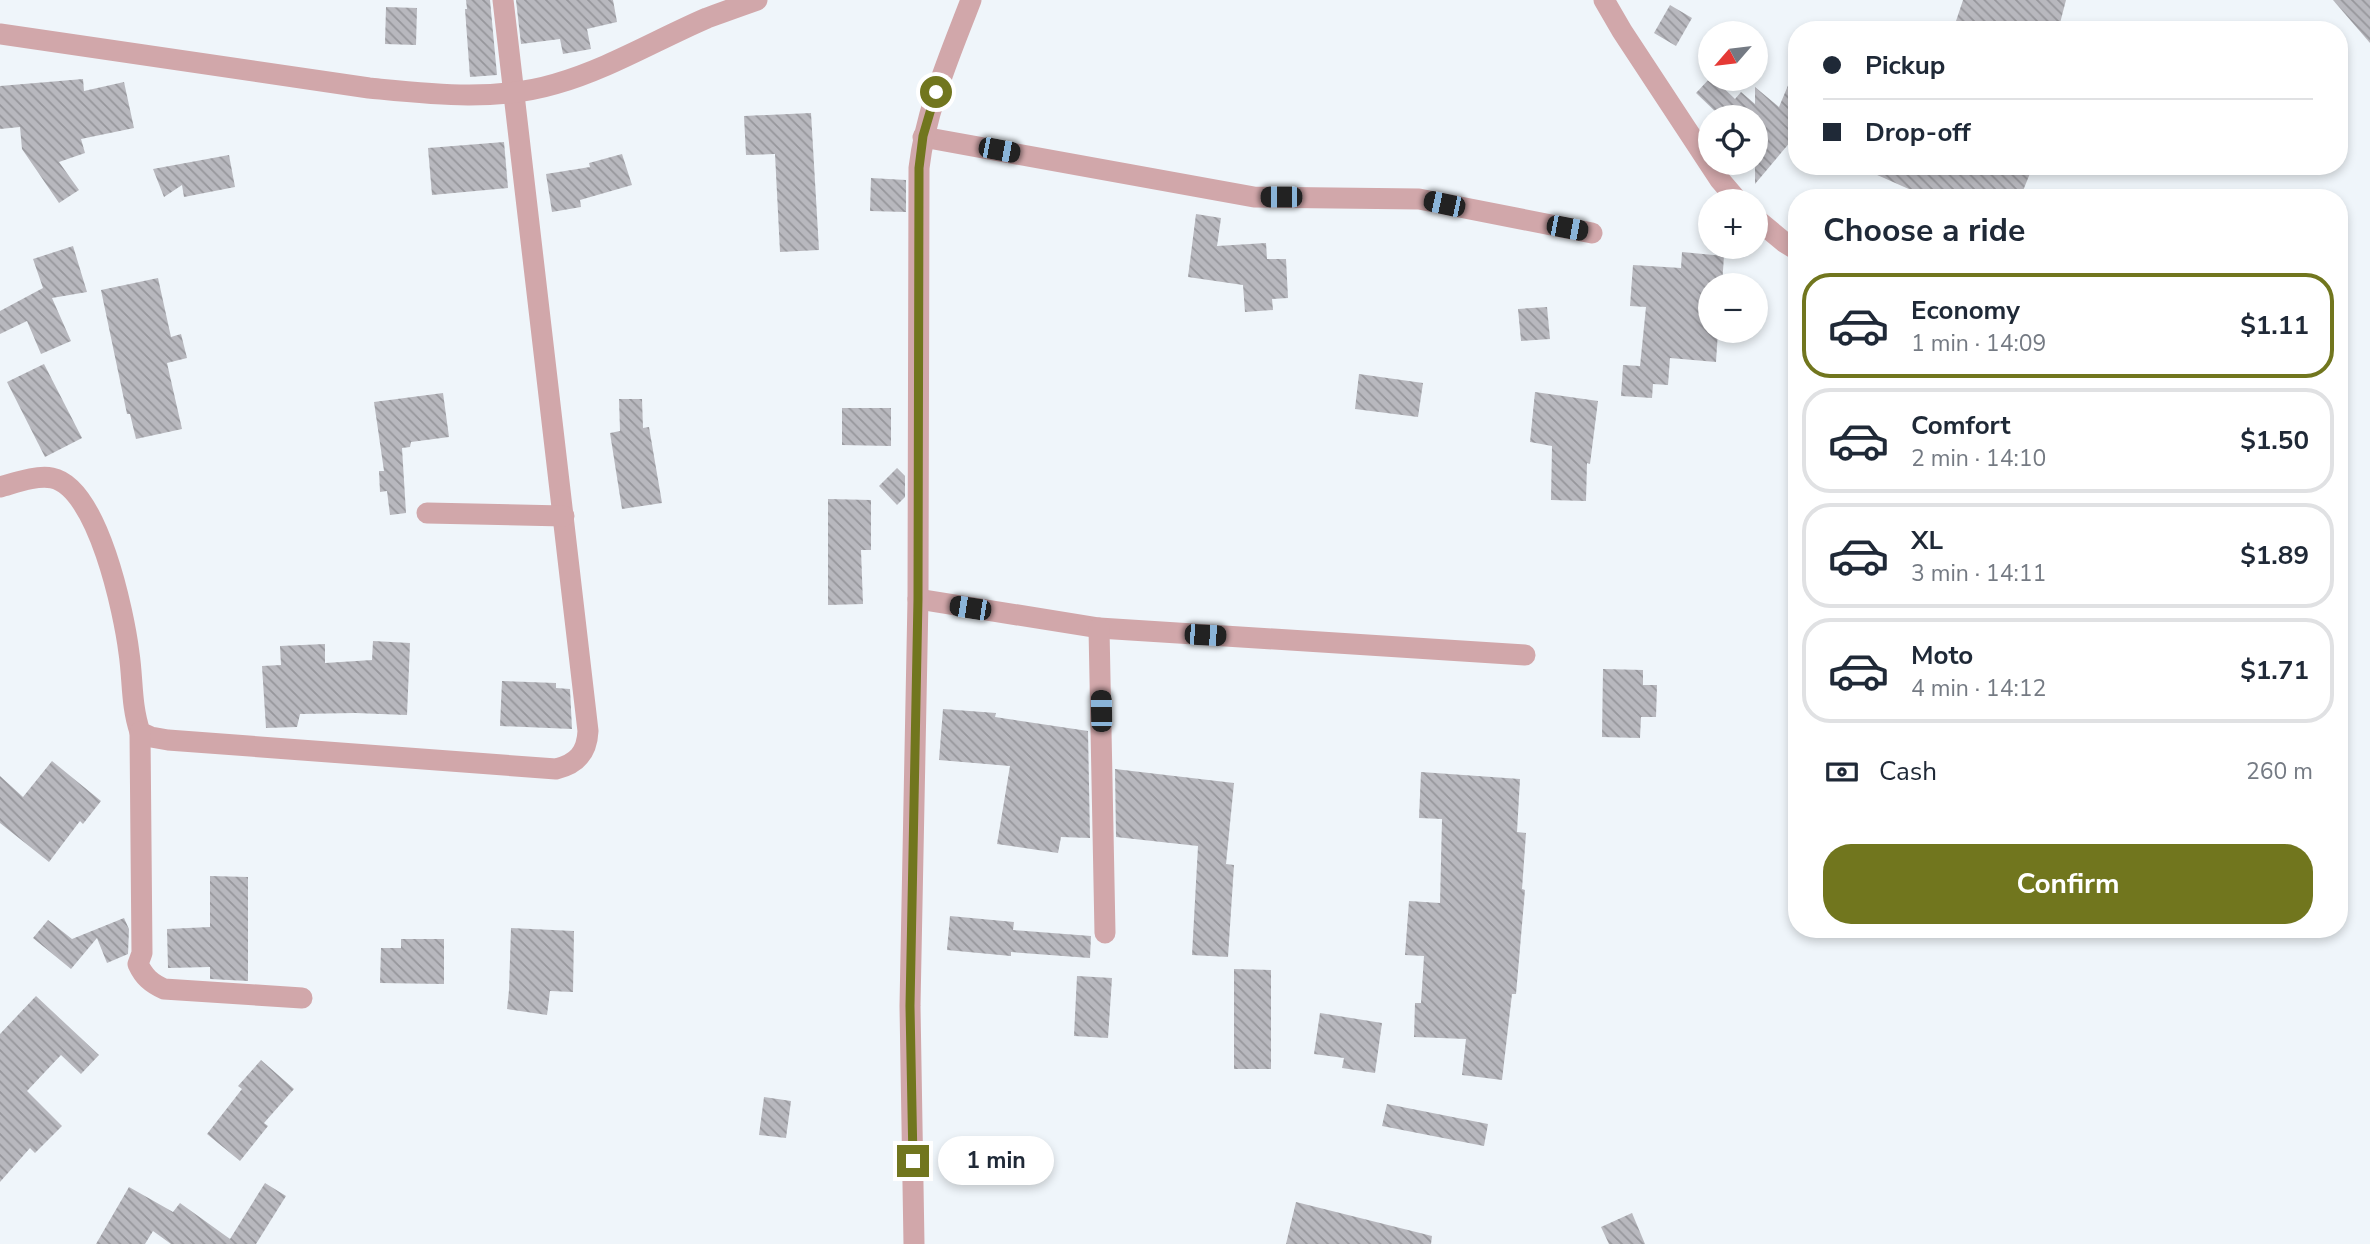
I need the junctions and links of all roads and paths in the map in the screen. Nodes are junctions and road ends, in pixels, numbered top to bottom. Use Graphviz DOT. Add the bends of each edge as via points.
graph roads {
  1 [pos="503,0"];
  2 [pos="757,0"];
  3 [pos="971,0"];
  4 [pos="1604,0"];
  5 [pos="0,34"];
  6 [pos="515,92"];
  7 [pos="923,136"];
  8 [pos="1729,189"];
  9 [pos="1768,229"];
  10 [pos="1592,233"];
  11 [pos="1788,244"];
  12 [pos="0,487"];
  13 [pos="427,513"];
  14 [pos="564,516"];
  15 [pos="918,599"];
  16 [pos="1099,628"];
  17 [pos="1525,655"];
  18 [pos="140,732"];
  19 [pos="1105,933"];
  20 [pos="302,998"];
  21 [pos="914,1244"];
  1 -- 6 [label="street"];
  2 -- 6 [label="street" via="601,68"];
  3 -- 7 [label="street"];
  4 -- 8 [label="street"];
  5 -- 6 [label="street" via="369,88 429,94"];
  6 -- 14 [label="street"];
  7 -- 10 [label="street" via="1254,197 1419,198"];
  7 -- 15 [label="street" via="919,168"];
  9 -- 11 [label="street"];
  12 -- 18 [label="street" via="52,478 68,486 92,517 122,613"];
  13 -- 14 [label="street"];
  14 -- 18 [label="street" via="588,731 588,745 568,766 556,769 168,740"];
  15 -- 16 [label="street"];
  15 -- 21 [label="street" via="910,1006"];
  16 -- 17 [label="street"];
  16 -- 19 [label="street"];
  18 -- 20 [label="street" via="142,954 138,964 143,975 164,989"];
}
